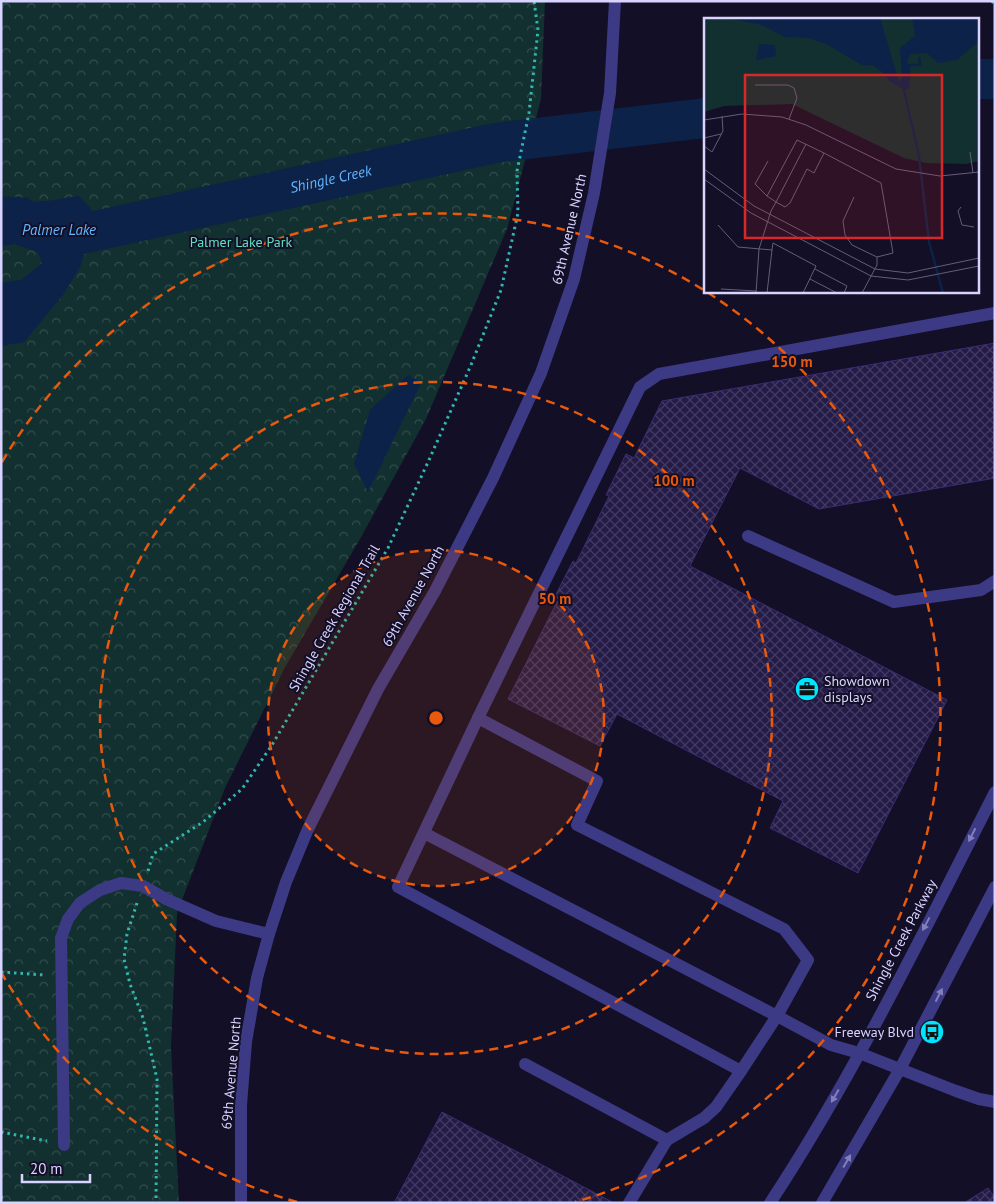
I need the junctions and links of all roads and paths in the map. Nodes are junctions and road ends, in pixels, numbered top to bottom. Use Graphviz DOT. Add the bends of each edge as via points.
graph roads {
  1 [pos="534,1"];
  2 [pos="615,1"];
  3 [pos="992,1"];
  4 [pos="995,5"];
  5 [pos="995,313"];
  6 [pos="748,536"];
  7 [pos="995,581"];
  8 [pos="478,718"];
  9 [pos="995,792"];
  10 [pos="424,833"];
  11 [pos="143,886"];
  12 [pos="995,887"];
  13 [pos="269,934"];
  14 [pos="1,972"];
  15 [pos="60,975"];
  16 [pos="777,1016"];
  17 [pos="859,1053"];
  18 [pos="525,1064"];
  19 [pos="900,1069"];
  20 [pos="741,1071"];
  21 [pos="995,1102"];
  22 [pos="1,1132"];
  23 [pos="666,1140"];
  24 [pos="64,1145"];
  25 [pos="1,1196"];
  26 [pos="3,1203"];
  27 [pos="156,1203"];
  28 [pos="241,1203"];
  29 [pos="629,1203"];
  30 [pos="770,1203"];
  31 [pos="822,1203"];
  1 -- 11 [label="path, Shingle Creek Regional Trail" via="538,30 529,113 517,171 518,213 501,290 468,374 388,548 272,745 242,789 203,822 153,854"];
  2 -- 13 [label="street, 69th Avenue North" via="610,93 594,193 574,279 542,373 493,478 378,689 308,829"];
  3 -- 4 [label="path"];
  5 -- 8 [label="street" via="659,374 640,387"];
  6 -- 7 [label="street" via="894,602 981,590"];
  8 -- 10 [label="street"];
  8 -- 16 [label="street" via="598,782 577,825 784,929 808,960"];
  9 -- 17 [label="street, Shingle Creek Parkway, one-way"];
  10 -- 16 [label="street"];
  10 -- 20 [label="street" via="398,887"];
  11 -- 13 [label="street" via="166,900 216,921"];
  11 -- 15 [label="street" via="121,883 100,890 80,903 60,938"];
  11 -- 27 [label="path, Shingle Creek Regional Trail" via="127,934 124,959 144,1018 157,1078"];
  19 -- 12 [label="street, one-way"];
  13 -- 28 [label="street, 69th Avenue North" via="257,978 246,1042 241,1105"];
  14 -- 15 [label="path"];
  15 -- 24 [label="street"];
  16 -- 17 [label="street" via="831,1045"];
  16 -- 20 [label="street"];
  17 -- 19 [label="street"];
  17 -- 30 [label="street, Shingle Creek Parkway, one-way" via="804,1151"];
  18 -- 23 [label="street"];
  19 -- 21 [label="street"];
  31 -- 19 [label="street, one-way"];
  20 -- 23 [label="street" via="716,1107 704,1118"];
  22 -- 24 [label="path"];
  23 -- 29 [label="street"];
  25 -- 26 [label="path"];
}
